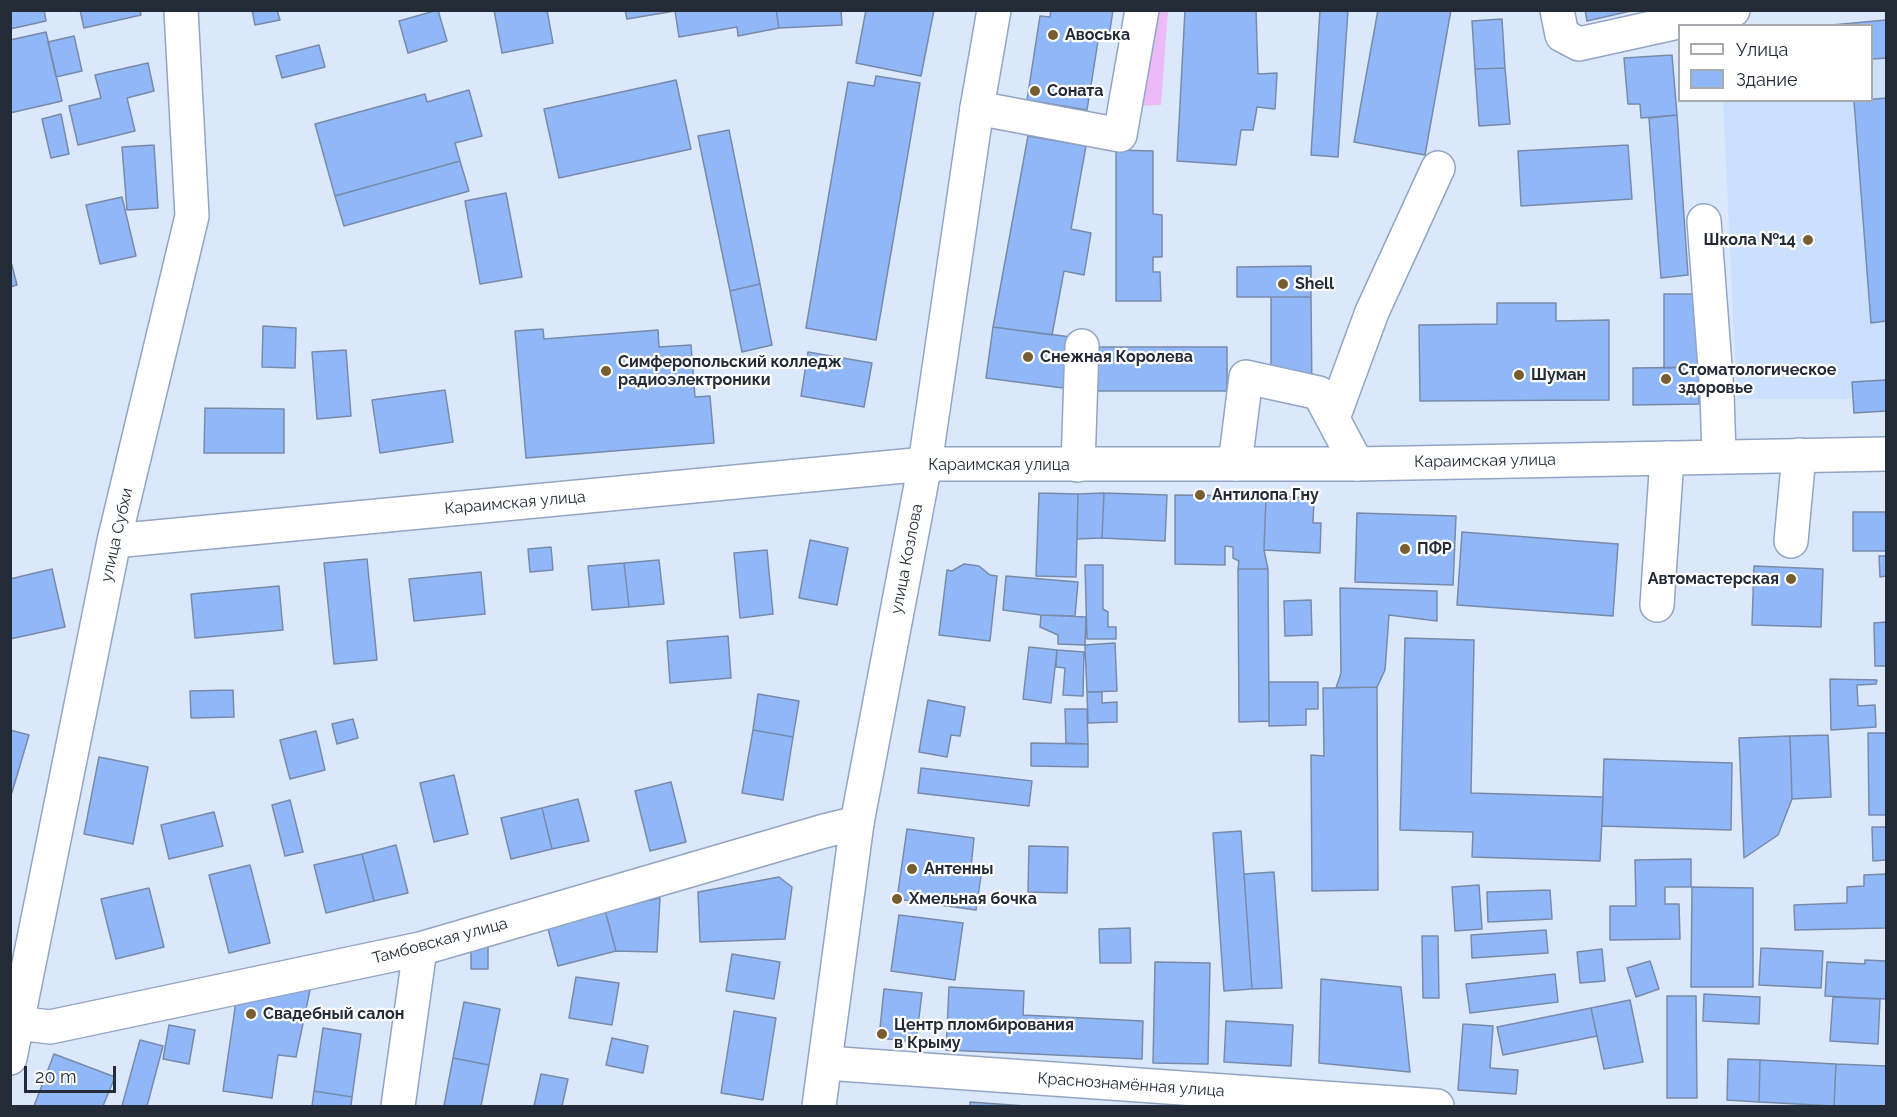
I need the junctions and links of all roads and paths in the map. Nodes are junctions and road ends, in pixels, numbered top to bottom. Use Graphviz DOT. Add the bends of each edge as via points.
graph roads {
  1 [pos="180,10"];
  2 [pos="994,10"];
  3 [pos="1142,10"];
  4 [pos="1557,10"];
  5 [pos="1733,10"];
  6 [pos="977,108"];
  7 [pos="1437,168"];
  8 [pos="1704,221"];
  9 [pos="1082,346"];
  10 [pos="1333,418"];
  11 [pos="1887,454"];
  12 [pos="1799,455"];
  13 [pos="1719,457"];
  14 [pos="1667,458"];
  15 [pos="1235,464"];
  16 [pos="1357,464"];
  17 [pos="925,465"];
  18 [pos="1078,465"];
  19 [pos="114,540"];
  20 [pos="1791,541"];
  21 [pos="1657,605"];
  22 [pos="857,823"];
  23 [pos="420,949"];
  24 [pos="17,1023"];
  25 [pos="10,1058"];
  26 [pos="826,1063"];
  27 [pos="398,1107"];
  28 [pos="819,1107"];
  29 [pos="1437,1107"];
  1 -- 19 [label="street, улица Субхи" via="192,216"];
  2 -- 6 [label="street, улица Козлова"];
  3 -- 6 [label="street" via="1120,135"];
  4 -- 5 [label="street" via="1562,35 1579,44"];
  6 -- 17 [label="street, улица Козлова"];
  7 -- 10 [label="street" via="1372,312"];
  8 -- 13 [label="street"];
  9 -- 18 [label="street"];
  10 -- 15 [label="street" via="1319,393 1246,377"];
  10 -- 16 [label="street"];
  11 -- 12 [label="street, Караимская улица"];
  12 -- 13 [label="street, Караимская улица"];
  12 -- 20 [label="street"];
  13 -- 14 [label="street, Караимская улица"];
  14 -- 16 [label="street, Караимская улица"];
  14 -- 21 [label="street"];
  15 -- 16 [label="street, Караимская улица"];
  15 -- 18 [label="street, Караимская улица"];
  17 -- 18 [label="street, Караимская улица"];
  17 -- 19 [label="street, Караимская улица"];
  17 -- 22 [label="street, улица Козлова"];
  19 -- 24 [label="street, улица Субхи"];
  22 -- 23 [label="street, Тамбовская улица"];
  22 -- 26 [label="street, улица Козлова"];
  23 -- 24 [label="street, Тамбовская улица" via="50,1027"];
  23 -- 27 [label="street"];
  24 -- 25 [label="street, улица Субхи"];
  26 -- 28 [label="street, улица Козлова"];
  26 -- 29 [label="street, Краснознамённая улица"];
}
